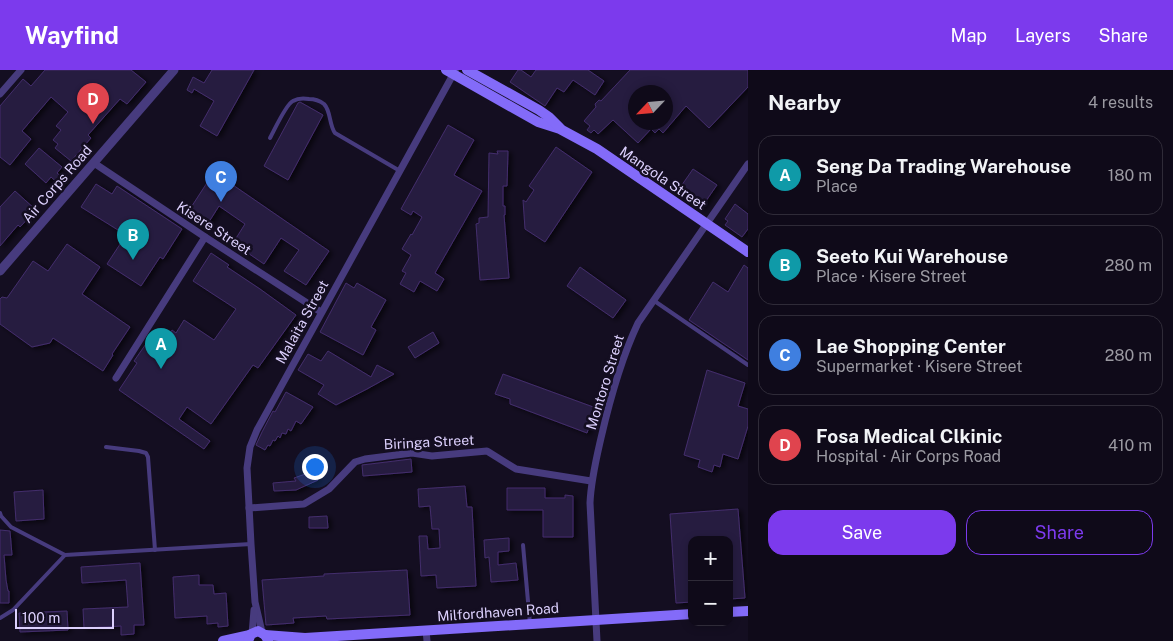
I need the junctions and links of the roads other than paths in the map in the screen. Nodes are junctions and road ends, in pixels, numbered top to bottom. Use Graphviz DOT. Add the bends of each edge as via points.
graph roads {
  1 [pos="21,70"];
  2 [pos="174,70"];
  3 [pos="467,70"];
  4 [pos="451,71"];
  5 [pos="0,94"];
  6 [pos="560,129"];
  7 [pos="270,138"];
  8 [pos="94,163"];
  9 [pos="748,164"];
  10 [pos="400,171"];
  11 [pos="707,224"];
  12 [pos="205,237"];
  13 [pos="748,252"];
  14 [pos="0,271"];
  15 [pos="654,300"];
  16 [pos="321,312"];
  17 [pos="748,365"];
  18 [pos="116,378"];
  19 [pos="106,447"];
  20 [pos="591,481"];
  21 [pos="249,508"];
  22 [pos="0,513"];
  23 [pos="251,544"];
  24 [pos="524,545"];
  25 [pos="155,550"];
  26 [pos="65,555"];
  27 [pos="748,610"];
  28 [pos="733,612"];
  29 [pos="688,614"];
  30 [pos="0,618"];
  31 [pos="596,619"];
  32 [pos="530,624"];
  33 [pos="426,630"];
  34 [pos="257,636"];
  35 [pos="305,638"];
  36 [pos="223,641"];
  37 [pos="290,641"];
  38 [pos="426,641"];
  39 [pos="597,641"];
  1 -- 5 [label="street"];
  2 -- 8 [label="street, Air Corps Road"];
  3 -- 6 [label="main road, Mangola Street" via="539,110"];
  4 -- 6 [label="main road, Mangola Street" via="538,122"];
  4 -- 10 [label="street, Malaita Street"];
  6 -- 11 [label="main road, Mangola Street" via="596,149"];
  7 -- 10 [label="lane" via="292,101 302,98 315,100 324,104 335,133"];
  8 -- 12 [label="street, Kisere Street"];
  8 -- 14 [label="street, Air Corps Road"];
  9 -- 11 [label="street, Montoro Street"];
  10 -- 16 [label="street, Malaita Street"];
  11 -- 13 [label="main road, Mangola Street"];
  11 -- 15 [label="street, Montoro Street"];
  12 -- 16 [label="street, Kisere Street"];
  12 -- 18 [label="street"];
  15 -- 17 [label="lane"];
  15 -- 20 [label="street, Montoro Street" via="629,343 607,410"];
  16 -- 21 [label="street, Malaita Street" via="250,447"];
  19 -- 25 [label="lane" via="139,451 148,457"];
  20 -- 21 [label="street, Biringa Street" via="516,469 487,451 432,456 412,453 355,462 329,489 304,504"];
  20 -- 31 [label="street, Montoro Street"];
  21 -- 23 [label="street, Malaita Street"];
  22 -- 26 [label="lane" via="11,527"];
  23 -- 25 [label="lane"];
  23 -- 34 [label="street, Malaita Street"];
  24 -- 32 [label="lane"];
  25 -- 26 [label="lane"];
  26 -- 30 [label="lane" via="13,610"];
  27 -- 28 [label="main road"];
  29 -- 31 [label="main road, Milfordhaven Road"];
  31 -- 32 [label="main road, Milfordhaven Road"];
  31 -- 39 [label="street, Montoro Street"];
  32 -- 33 [label="main road, Milfordhaven Road"];
  33 -- 35 [label="main road, Milfordhaven Road"];
  33 -- 38 [label="street"];
  34 -- 35 [label="main road, Milfordhaven Road"];
  34 -- 36 [label="main road, Milfordhaven Road"];
  35 -- 37 [label="main road, Milfordhaven Road"];
}
